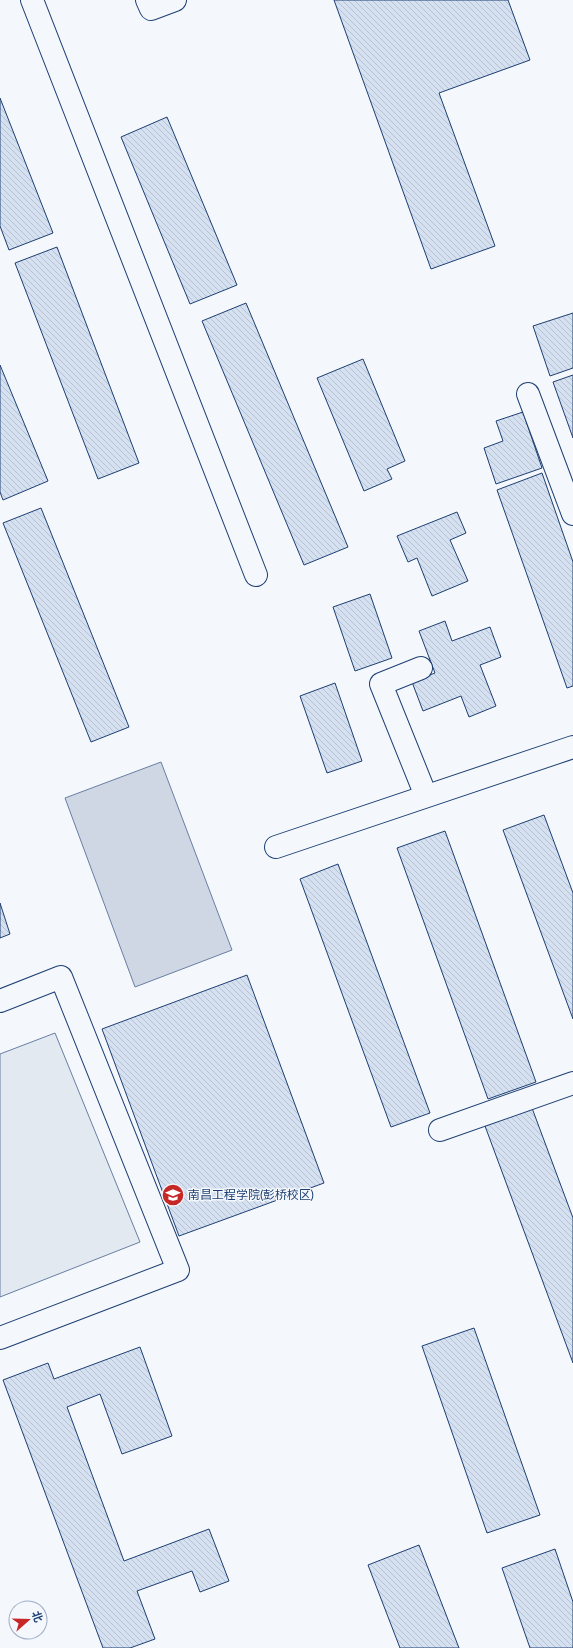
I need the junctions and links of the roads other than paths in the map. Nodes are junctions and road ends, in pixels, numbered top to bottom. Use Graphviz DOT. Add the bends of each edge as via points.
graph roads {
  1 [pos="32,0"];
  2 [pos="147,0"];
  3 [pos="175,0"];
  4 [pos="528,394"];
  5 [pos="573,514"];
  6 [pos="256,576"];
  7 [pos="421,668"];
  8 [pos="573,747"];
  9 [pos="426,796"];
  10 [pos="276,847"];
  11 [pos="0,1001"];
  12 [pos="573,1083"];
  13 [pos="440,1130"];
  14 [pos="0,1338"];
  1 -- 6 [label="street"];
  2 -- 3 [label="street" via="151,10"];
  4 -- 5 [label="street"];
  7 -- 9 [label="street" via="381,684"];
  8 -- 9 [label="street"];
  9 -- 10 [label="street"];
  11 -- 14 [label="street" via="61,977 178,1270"];
  12 -- 13 [label="street"];
}
